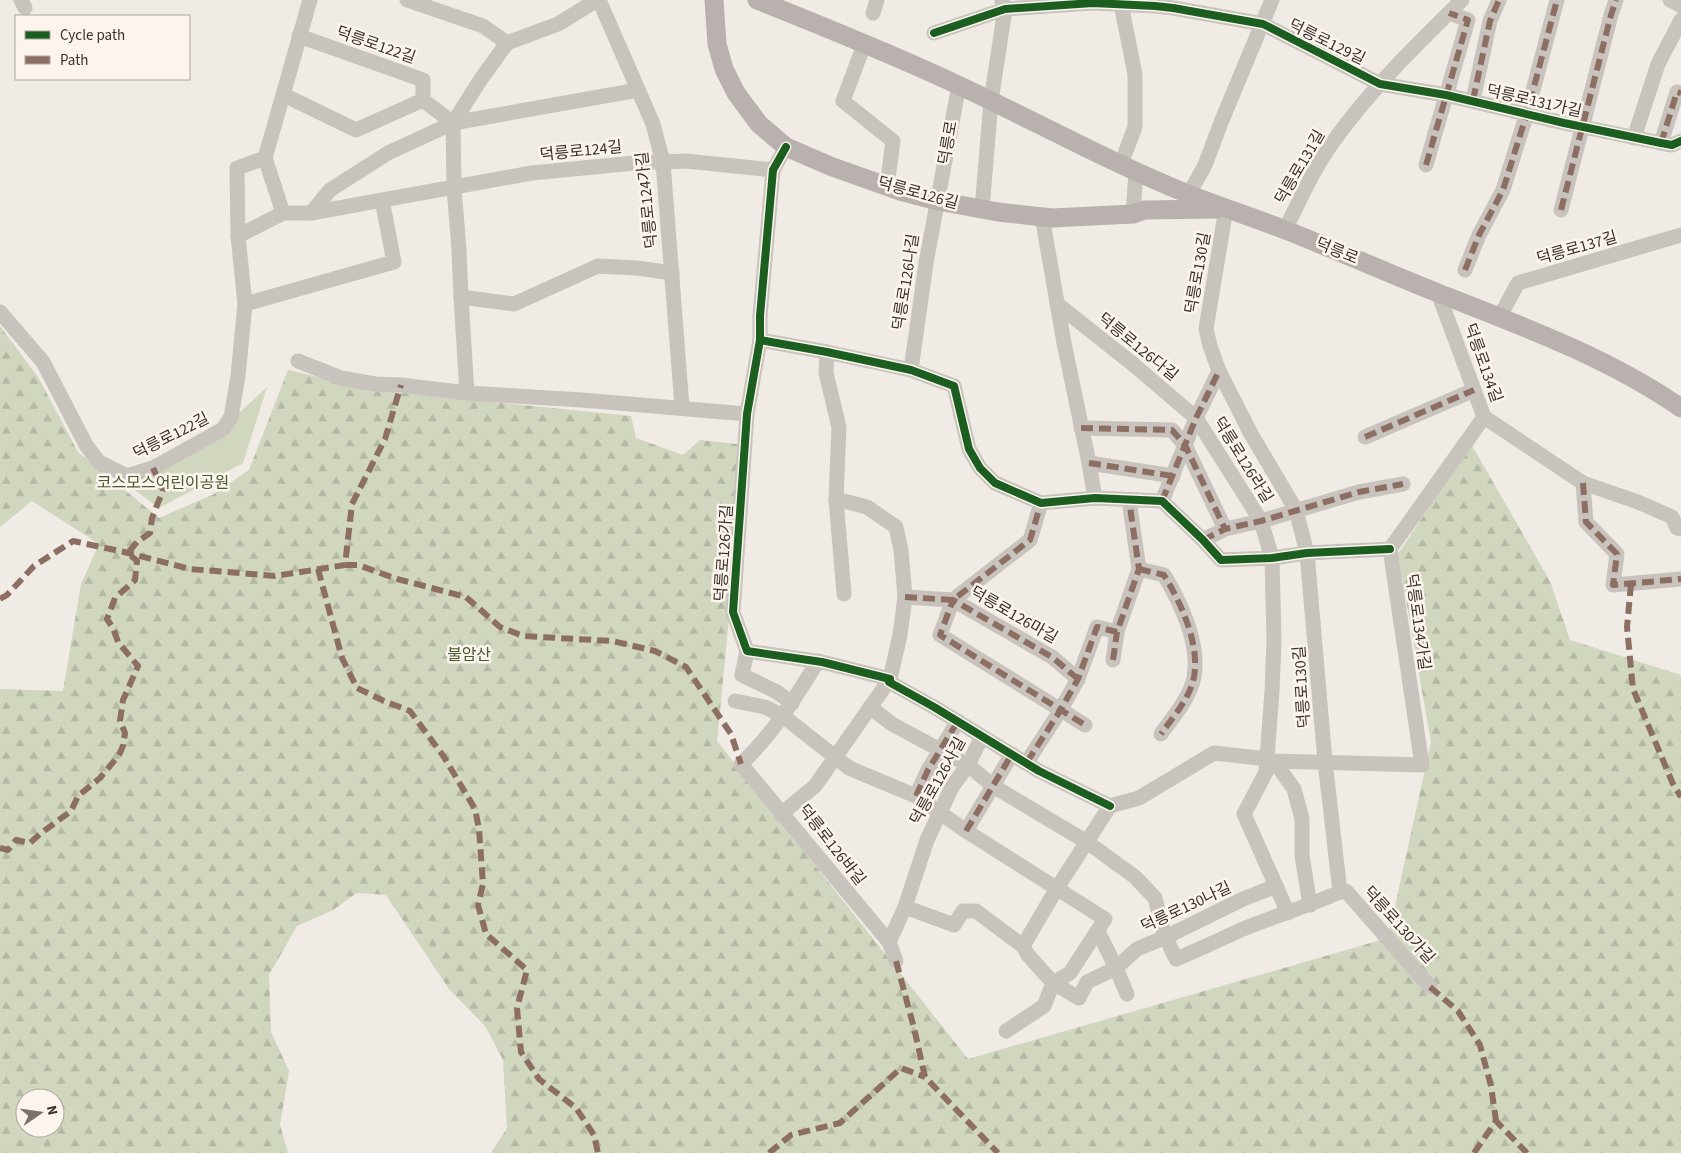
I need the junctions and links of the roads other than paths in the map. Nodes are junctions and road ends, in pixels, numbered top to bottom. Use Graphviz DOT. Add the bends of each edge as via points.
graph roads {
  1 [pos="310,0"];
  2 [pos="598,0"];
  3 [pos="714,0"];
  4 [pos="757,0"];
  5 [pos="1272,0"];
  6 [pos="1462,0"];
  7 [pos="1499,0"];
  8 [pos="1557,0"];
  9 [pos="1616,0"];
  10 [pos="1670,0"];
  11 [pos="410,1"];
  12 [pos="1120,4"];
  13 [pos="1003,5"];
  14 [pos="1681,6"];
  15 [pos="1449,13"];
  16 [pos="1681,20"];
  17 [pos="1263,24"];
  18 [pos="934,33"];
  19 [pos="299,36"];
  20 [pos="865,42"];
  21 [pos="507,43"];
  22 [pos="1380,84"];
  23 [pos="959,85"];
  24 [pos="638,90"];
  25 [pos="1679,93"];
  26 [pos="284,95"];
  27 [pos="1446,95"];
  28 [pos="423,100"];
  29 [pos="1472,100"];
  30 [pos="990,101"];
  31 [pos="1527,113"];
  32 [pos="453,123"];
  33 [pos="1583,127"];
  34 [pos="1634,138"];
  35 [pos="1661,143"];
  36 [pos="1680,143"];
  37 [pos="786,147"];
  38 [pos="265,158"];
  39 [pos="663,162"];
  40 [pos="1426,165"];
  41 [pos="1128,168"];
  42 [pos="774,170"];
  43 [pos="887,186"];
  44 [pos="454,188"];
  45 [pos="1189,194"];
  46 [pos="382,200"];
  47 [pos="938,201"];
  48 [pos="982,209"];
  49 [pos="1226,209"];
  50 [pos="1561,210"];
  51 [pos="283,213"];
  52 [pos="311,213"];
  53 [pos="1133,214"];
  54 [pos="1042,216"];
  55 [pos="1285,230"];
  56 [pos="1681,235"];
  57 [pos="238,236"];
  58 [pos="1466,270"];
  59 [pos="672,273"];
  60 [pos="1438,293"];
  61 [pos="461,297"];
  62 [pos="245,304"];
  63 [pos="1057,304"];
  64 [pos="0,312"];
  65 [pos="1500,316"];
  66 [pos="760,340"];
  67 [pos="827,352"];
  68 [pos="298,361"];
  69 [pos="911,370"];
  70 [pos="1219,371"];
  71 [pos="1474,390"];
  72 [pos="468,393"];
  73 [pos="682,407"];
  74 [pos="1681,408"];
  75 [pos="747,414"];
  76 [pos="1484,417"];
  77 [pos="1196,418"];
  78 [pos="1081,428"];
  79 [pos="1364,438"];
  80 [pos="1186,444"];
  81 [pos="1090,464"];
  82 [pos="1173,476"];
  83 [pos="1583,483"];
  84 [pos="1403,484"];
  85 [pos="1095,498"];
  86 [pos="836,499"];
  87 [pos="1130,500"];
  88 [pos="1162,501"];
  89 [pos="1041,503"];
  90 [pos="1296,510"];
  91 [pos="1678,519"];
  92 [pos="1260,521"];
  93 [pos="1226,529"];
  94 [pos="1203,540"];
  95 [pos="1390,549"];
  96 [pos="1308,553"];
  97 [pos="1272,558"];
  98 [pos="1138,569"];
  99 [pos="1681,579"];
  100 [pos="844,594"];
  101 [pos="905,597"];
  102 [pos="953,600"];
  103 [pos="1117,632"];
  104 [pos="747,651"];
  105 [pos="1113,660"];
  106 [pos="818,661"];
  107 [pos="890,679"];
  108 [pos="1078,679"];
  109 [pos="735,701"];
  110 [pos="792,703"];
  111 [pos="870,707"];
  112 [pos="1060,711"];
  113 [pos="783,716"];
  114 [pos="958,721"];
  115 [pos="1085,725"];
  116 [pos="1161,734"];
  117 [pos="982,737"];
  118 [pos="941,749"];
  119 [pos="1012,754"];
  120 [pos="837,757"];
  121 [pos="1271,760"];
  122 [pos="1325,761"];
  123 [pos="1027,762"];
  124 [pos="968,765"];
  125 [pos="993,786"];
  126 [pos="916,796"];
  127 [pos="1110,806"];
  128 [pos="940,811"];
  129 [pos="782,814"];
  130 [pos="966,831"];
  131 [pos="1087,842"];
  132 [pos="1276,886"];
  133 [pos="1057,888"];
  134 [pos="1340,892"];
  135 [pos="1310,905"];
  136 [pos="905,907"];
  137 [pos="1288,913"];
  138 [pos="1098,931"];
  139 [pos="1166,937"];
  140 [pos="889,942"];
  141 [pos="1023,946"];
  142 [pos="896,961"];
  143 [pos="1116,968"];
  144 [pos="1053,983"];
  145 [pos="1430,987"];
  146 [pos="1127,994"];
  147 [pos="1006,1031"];
  1 -- 19 [label="street"];
  2 -- 21 [label="street" via="558,24"];
  2 -- 24 [label="street, 덕릉로124가길"];
  3 -- 37 [label="main road, 덕릉로126길" via="717,44 724,70 759,124"];
  4 -- 20 [label="main road, 덕릉로"];
  5 -- 17 [label="street, 덕릉로129길"];
  6 -- 15 [label="street, 덕릉로131길"];
  7 -- 29 [label="street, 덕릉로131가길" via="1490,21"];
  8 -- 31 [label="street"];
  9 -- 33 [label="street"];
  10 -- 14 [label="street"];
  11 -- 21 [label="street" via="483,26"];
  12 -- 13 [label="street"];
  12 -- 17 [label="street" via="1155,6"];
  12 -- 41 [label="street" via="1135,74 1135,127"];
  13 -- 18 [label="street"];
  13 -- 30 [label="street"];
  15 -- 22 [label="street, 덕릉로131길"];
  15 -- 27 [label="street" via="1468,20"];
  16 -- 34 [label="street" via="1658,64"];
  17 -- 22 [label="street, 덕릉로129길"];
  17 -- 45 [label="street, 덕릉로129길" via="1205,165"];
  19 -- 26 [label="street"];
  19 -- 28 [label="street, 덕릉로122길" via="423,80"];
  20 -- 23 [label="main road, 덕릉로"];
  20 -- 43 [label="street" via="843,101 893,141"];
  21 -- 32 [label="street"];
  22 -- 27 [label="street, 덕릉로131가길"];
  22 -- 55 [label="street, 덕릉로131길" via="1326,153"];
  23 -- 30 [label="main road, 덕릉로"];
  23 -- 47 [label="street, 덕릉로"];
  24 -- 32 [label="street"];
  24 -- 39 [label="street, 덕릉로124가길" via="653,124"];
  25 -- 35 [label="street"];
  26 -- 28 [label="street" via="356,130"];
  26 -- 38 [label="street"];
  27 -- 29 [label="street, 덕릉로131가길"];
  27 -- 40 [label="street"];
  28 -- 32 [label="street"];
  29 -- 31 [label="street, 덕릉로131가길"];
  30 -- 41 [label="main road, 덕릉로"];
  30 -- 48 [label="street"];
  31 -- 33 [label="street, 덕릉로131가길"];
  31 -- 58 [label="street, 덕릉로131가길" via="1503,190 1479,235"];
  32 -- 44 [label="street"];
  32 -- 52 [label="street" via="388,153 330,190"];
  33 -- 34 [label="street, 덕릉로131가길"];
  33 -- 50 [label="street, 덕릉로131가길"];
  34 -- 35 [label="street, 덕릉로131가길"];
  35 -- 36 [label="street, 덕릉로131가길"];
  37 -- 42 [label="street, 덕릉로126가길"];
  37 -- 43 [label="main road, 덕릉로126길"];
  38 -- 51 [label="street"];
  38 -- 57 [label="street, 덕릉로122길" via="236,168"];
  39 -- 42 [label="street, 덕릉로124길" via="686,161"];
  39 -- 44 [label="street, 덕릉로124길" via="532,173"];
  39 -- 59 [label="street, 덕릉로124가길"];
  41 -- 45 [label="main road, 덕릉로"];
  41 -- 53 [label="street"];
  42 -- 66 [label="street, 덕릉로126가길"];
  43 -- 47 [label="main road, 덕릉로126길"];
  44 -- 46 [label="street, 덕릉로124길"];
  44 -- 61 [label="street"];
  45 -- 49 [label="main road, 덕릉로"];
  46 -- 52 [label="street, 덕릉로124길"];
  46 -- 62 [label="street" via="394,262"];
  47 -- 48 [label="main road, 덕릉로126길"];
  47 -- 69 [label="street, 덕릉로126나길"];
  48 -- 54 [label="main road, 덕릉로126길"];
  49 -- 53 [label="main road, 덕릉로126길" via="1144,210"];
  49 -- 55 [label="main road, 덕릉로"];
  49 -- 70 [label="street, 덕릉로130길" via="1206,329"];
  51 -- 52 [label="street, 덕릉로124길"];
  51 -- 57 [label="street"];
  53 -- 54 [label="main road, 덕릉로126길"];
  54 -- 63 [label="street"];
  55 -- 60 [label="main road, 덕릉로"];
  56 -- 65 [label="street, 덕릉로137길" via="1518,283"];
  57 -- 62 [label="street, 덕릉로122길"];
  59 -- 61 [label="street" via="598,266 514,304"];
  59 -- 73 [label="street, 덕릉로124가길"];
  60 -- 65 [label="main road, 덕릉로"];
  60 -- 71 [label="street, 덕릉로134길"];
  61 -- 72 [label="street"];
  62 -- 64 [label="street, 덕릉로122길" via="231,417 223,429 153,468 127,476 99,462 94,456 42,362"];
  63 -- 77 [label="street, 덕릉로126다길"];
  63 -- 78 [label="street"];
  65 -- 74 [label="main road, 덕릉로" via="1613,368"];
  66 -- 67 [label="street"];
  66 -- 75 [label="street, 덕릉로126가길"];
  67 -- 69 [label="street"];
  67 -- 86 [label="street" via="826,373 838,428"];
  68 -- 72 [label="street" via="342,378"];
  69 -- 89 [label="street" via="954,386 969,449 980,468 995,483"];
  70 -- 77 [label="street"];
  70 -- 90 [label="street, 덕릉로130길" via="1251,434"];
  71 -- 76 [label="street, 덕릉로134길"];
  71 -- 79 [label="street"];
  72 -- 73 [label="street"];
  73 -- 75 [label="street"];
  75 -- 104 [label="street, 덕릉로126가길" via="734,612"];
  76 -- 83 [label="street, 덕릉로134길"];
  76 -- 95 [label="street"];
  77 -- 80 [label="street"];
  77 -- 92 [label="street, 덕릉로126라길"];
  78 -- 80 [label="street" via="1172,430"];
  78 -- 81 [label="street"];
  80 -- 82 [label="street"];
  80 -- 93 [label="street"];
  81 -- 82 [label="street"];
  81 -- 85 [label="street"];
  82 -- 88 [label="street"];
  83 -- 91 [label="street, 덕릉로134길"];
  83 -- 99 [label="street" via="1586,522 1617,554 1613,585"];
  84 -- 90 [label="street" via="1358,492"];
  85 -- 87 [label="street"];
  85 -- 89 [label="street"];
  86 -- 100 [label="street"];
  86 -- 101 [label="street" via="867,507 896,527"];
  87 -- 88 [label="street"];
  87 -- 98 [label="street"];
  88 -- 94 [label="street"];
  89 -- 102 [label="street" via="1030,540"];
  90 -- 92 [label="street"];
  90 -- 96 [label="street, 덕릉로130길"];
  92 -- 93 [label="street, 덕릉로126라길"];
  92 -- 97 [label="street, 덕릉로126라길"];
  93 -- 94 [label="street, 덕릉로126라길"];
  94 -- 97 [label="street" via="1221,560"];
  95 -- 96 [label="street"];
  95 -- 122 [label="street, 덕릉로134가길" via="1422,765"];
  96 -- 97 [label="street"];
  96 -- 122 [label="street, 덕릉로130길"];
  97 -- 121 [label="street, 덕릉로130길"];
  98 -- 103 [label="street"];
  98 -- 116 [label="street" via="1164,575 1176,594 1195,649 1194,678 1183,703"];
  101 -- 102 [label="street"];
  101 -- 107 [label="street"];
  102 -- 108 [label="street, 덕릉로126마길" via="1052,658"];
  102 -- 112 [label="street, 덕릉로126마길" via="940,635"];
  103 -- 105 [label="street"];
  103 -- 108 [label="street" via="1097,627"];
  104 -- 106 [label="street"];
  104 -- 110 [label="street, 덕릉로126가길" via="742,675"];
  106 -- 107 [label="street"];
  106 -- 110 [label="street"];
  107 -- 111 [label="street, 덕릉로126바길"];
  107 -- 114 [label="street" via="889,682"];
  108 -- 112 [label="street"];
  109 -- 113 [label="street"];
  110 -- 113 [label="street"];
  111 -- 118 [label="street" via="892,724"];
  111 -- 120 [label="street, 덕릉로126바길"];
  112 -- 115 [label="street, 덕릉로126마길"];
  112 -- 123 [label="street"];
  113 -- 120 [label="street"];
  113 -- 129 [label="street" via="741,764"];
  114 -- 117 [label="street"];
  114 -- 118 [label="street"];
  117 -- 119 [label="street"];
  117 -- 124 [label="street, 덕릉로126사길"];
  118 -- 124 [label="street"];
  118 -- 126 [label="street"];
  119 -- 123 [label="street"];
  119 -- 125 [label="street"];
  120 -- 126 [label="street" via="849,768"];
  120 -- 129 [label="street, 덕릉로126바길" via="815,786"];
  121 -- 122 [label="street"];
  121 -- 127 [label="street" via="1214,753 1139,798"];
  121 -- 132 [label="street" via="1244,814"];
  121 -- 135 [label="street" via="1294,789 1302,819 1302,856"];
  122 -- 134 [label="street, 덕릉로130가길"];
  123 -- 127 [label="street"];
  124 -- 125 [label="street"];
  124 -- 128 [label="street, 덕릉로126사길"];
  125 -- 130 [label="street"];
  125 -- 131 [label="street"];
  126 -- 128 [label="street"];
  127 -- 131 [label="street"];
  128 -- 130 [label="street"];
  128 -- 136 [label="street, 덕릉로126사길" via="926,840"];
  129 -- 140 [label="street, 덕릉로126바길"];
  130 -- 133 [label="street"];
  131 -- 133 [label="street"];
  131 -- 139 [label="street" via="1135,877 1155,898"];
  132 -- 137 [label="street"];
  132 -- 139 [label="street, 덕릉로130나길"];
  133 -- 138 [label="street" via="1105,919"];
  133 -- 141 [label="street"];
  134 -- 135 [label="street, 덕릉로130가길"];
  134 -- 145 [label="street, 덕릉로130가길" via="1346,891"];
  135 -- 137 [label="street"];
  136 -- 140 [label="street, 덕릉로126사길"];
  136 -- 141 [label="street" via="954,924 963,911 976,911"];
  137 -- 139 [label="street" via="1176,959"];
  138 -- 143 [label="street"];
  138 -- 144 [label="street" via="1070,973"];
  139 -- 143 [label="street, 덕릉로130나길" via="1137,949"];
  140 -- 142 [label="street, 덕릉로126바길"];
  141 -- 144 [label="street"];
  143 -- 144 [label="street, 덕릉로130나길" via="1087,982 1079,998"];
  143 -- 146 [label="street"];
  144 -- 147 [label="street" via="1044,1006"];
}
